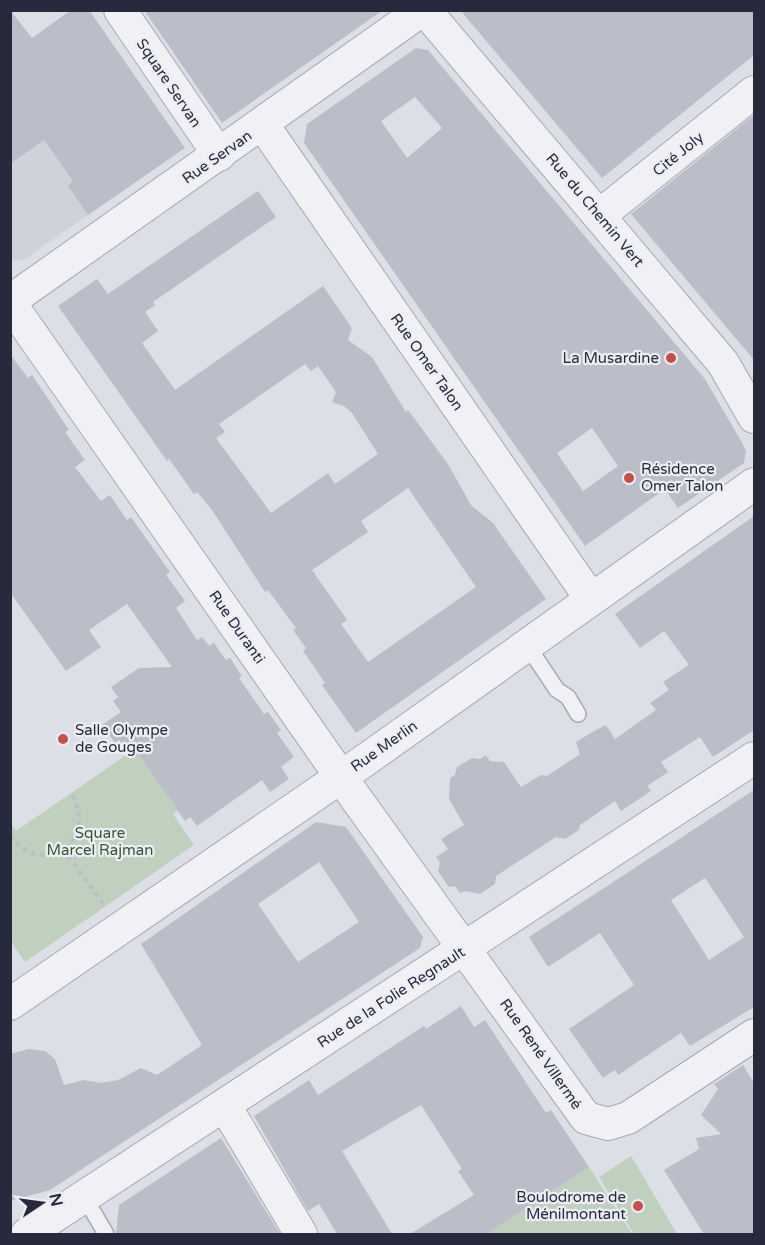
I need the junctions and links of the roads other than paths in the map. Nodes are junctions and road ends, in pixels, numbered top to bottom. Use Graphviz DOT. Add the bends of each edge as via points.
graph roads {
  1 [pos="120,10"];
  2 [pos="424,10"];
  3 [pos="754,92"];
  4 [pos="263,125"];
  5 [pos="219,155"];
  6 [pos="600,215"];
  7 [pos="10,302"];
  8 [pos="751,400"];
  9 [pos="754,484"];
  10 [pos="591,599"];
  11 [pos="527,645"];
  12 [pos="578,714"];
  13 [pos="754,758"];
  14 [pos="341,776"];
  15 [pos="464,950"];
  16 [pos="10,1004"];
  17 [pos="754,1035"];
  18 [pos="225,1106"];
  19 [pos="85,1198"];
  20 [pos="27,1234"];
  21 [pos="106,1234"];
  22 [pos="300,1234"];
  1 -- 5 [label="street, Square Servan"];
  2 -- 4 [label="street, Rue Servan"];
  2 -- 6 [label="street, Rue du Chemin Vert"];
  3 -- 6 [label="street, Cité Joly"];
  4 -- 5 [label="street, Rue Servan"];
  4 -- 10 [label="street, Rue Omer Talon"];
  5 -- 7 [label="street, Rue Servan"];
  6 -- 8 [label="street, Rue du Chemin Vert"];
  7 -- 14 [label="street, Rue Duranti"];
  9 -- 10 [label="street, Rue Merlin"];
  10 -- 11 [label="street, Rue Merlin"];
  11 -- 12 [label="lane"];
  11 -- 14 [label="street, Rue Merlin"];
  13 -- 15 [label="street, Rue de la Folie Regnault"];
  14 -- 15 [label="street, Rue Duranti"];
  14 -- 16 [label="street, Rue Merlin"];
  15 -- 17 [label="street, Rue René Villermé" via="586,1118 593,1121 608,1124 628,1118"];
  15 -- 18 [label="street, Rue de la Folie Regnault"];
  18 -- 19 [label="street, Rue de la Folie Regnault"];
  18 -- 22 [label="street"];
  19 -- 20 [label="street, Rue de la Folie Regnault"];
  19 -- 21 [label="lane"];
}
